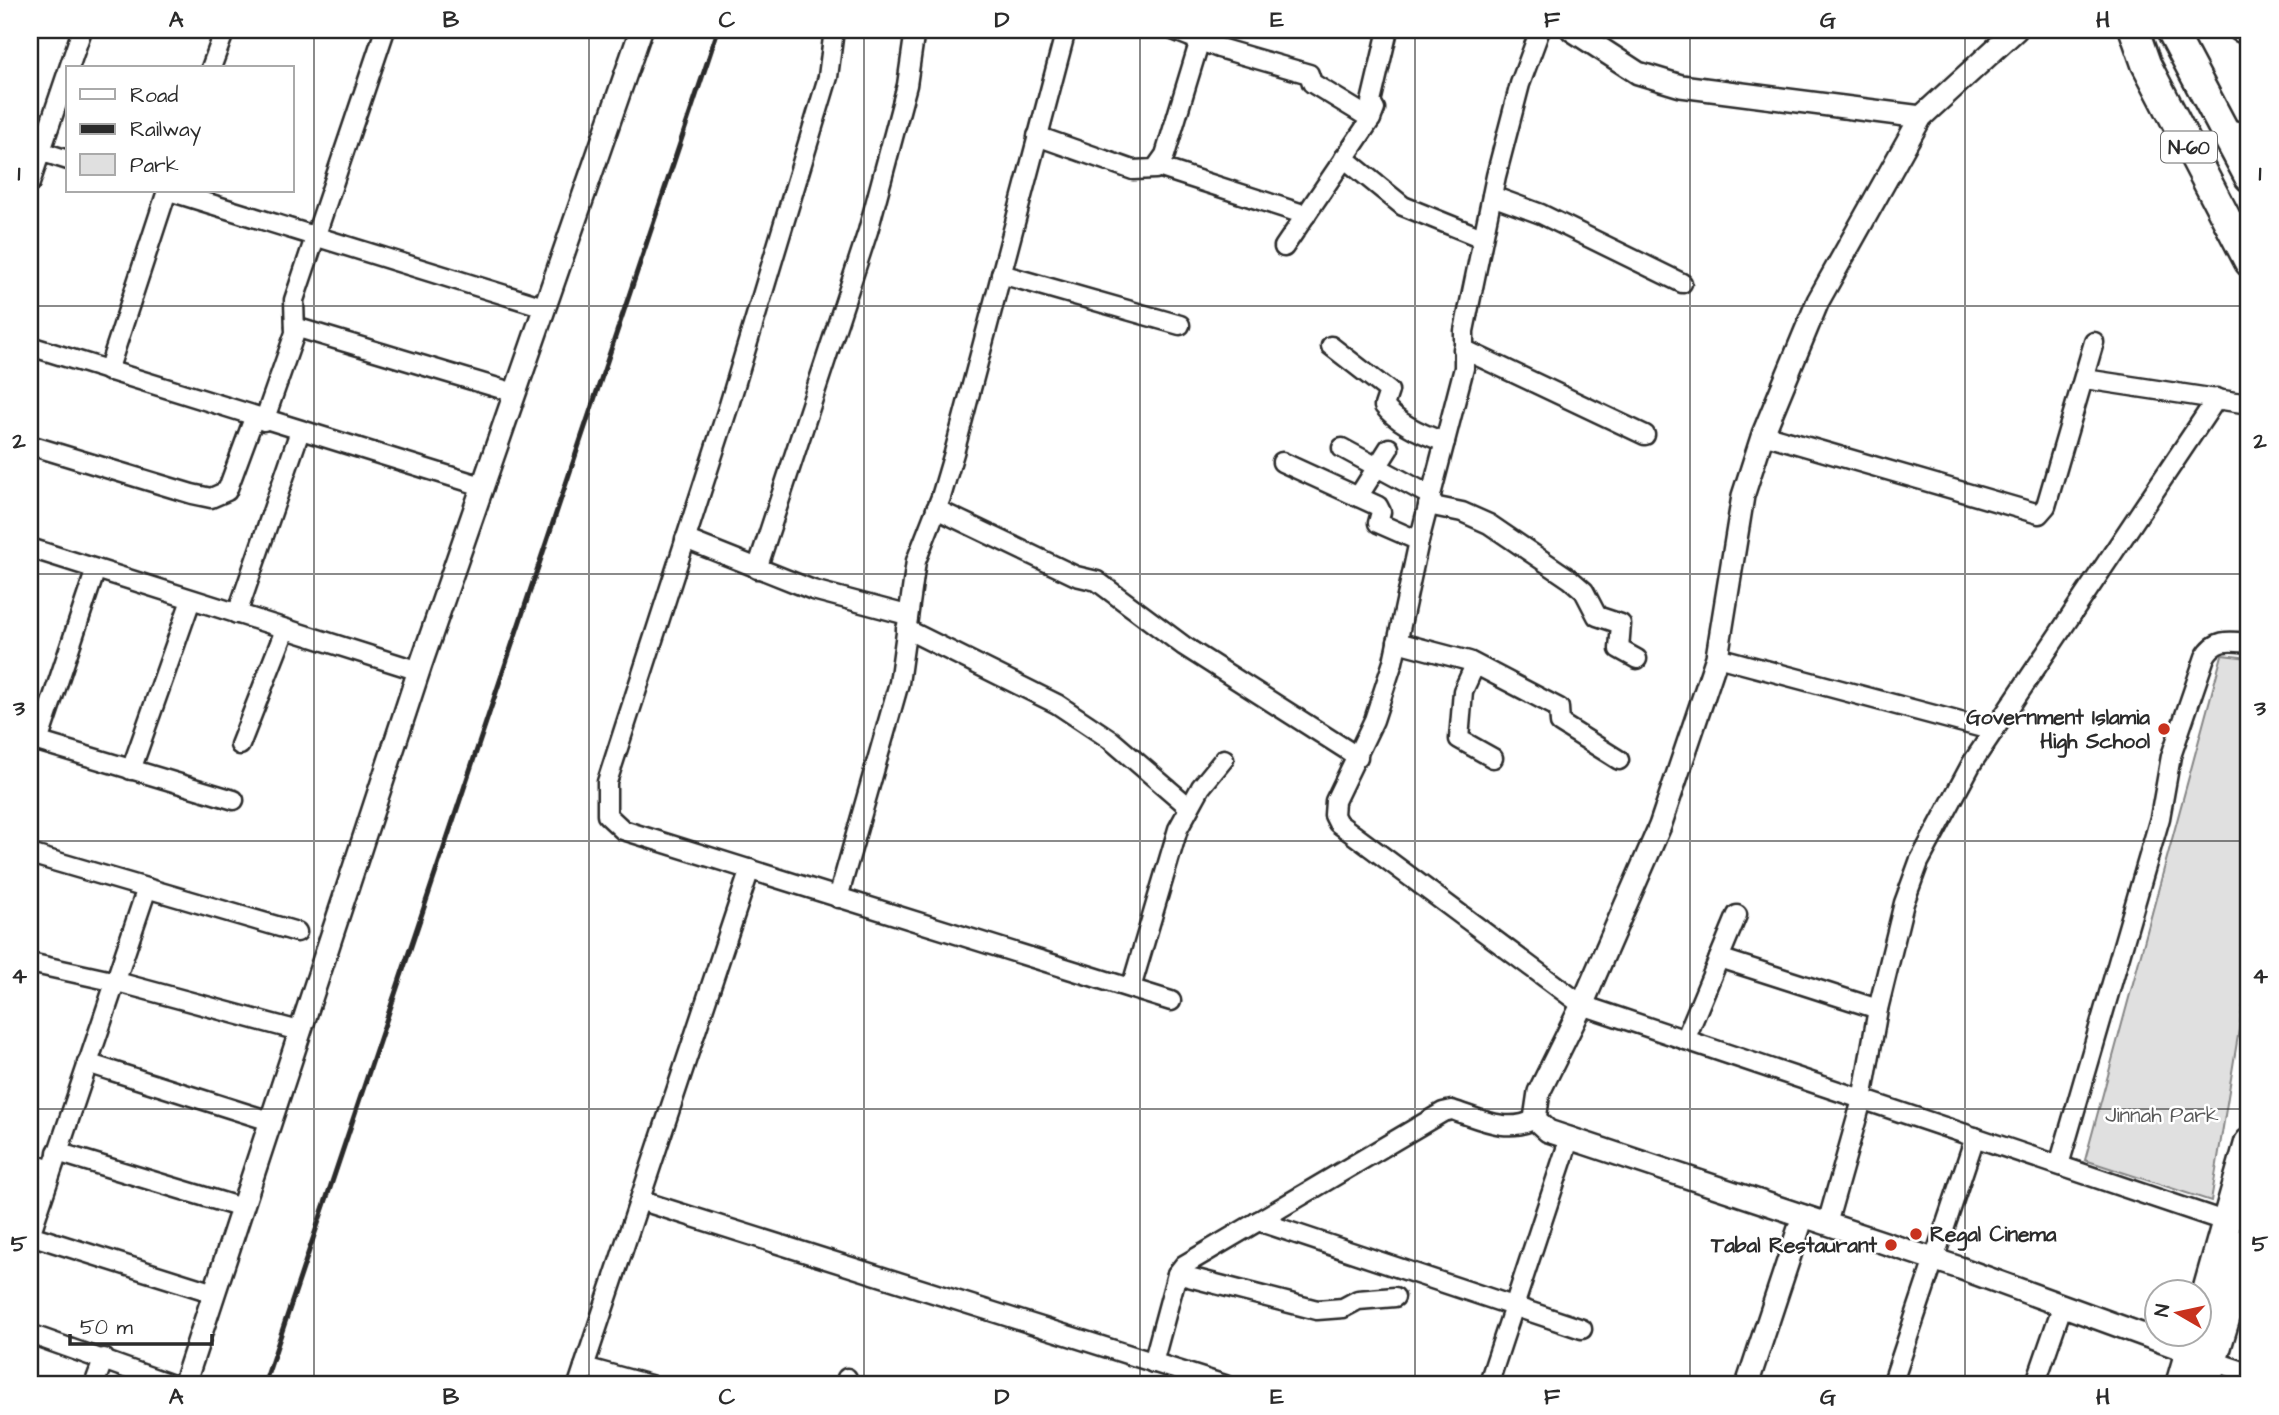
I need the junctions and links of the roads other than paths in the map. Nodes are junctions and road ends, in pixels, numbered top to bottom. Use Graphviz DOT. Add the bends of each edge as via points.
graph roads {
  1 [pos="82,30"];
  2 [pos="225,30"];
  3 [pos="385,30"];
  4 [pos="641,30"];
  5 [pos="834,30"];
  6 [pos="845,30"];
  7 [pos="915,30"];
  8 [pos="1066,30"];
  9 [pos="1173,30"];
  10 [pos="1388,30"];
  11 [pos="1540,30"];
  12 [pos="1572,30"];
  13 [pos="2016,30"];
  14 [pos="2171,30"];
  15 [pos="1200,40"];
  16 [pos="2138,41"];
  17 [pos="2185,56"];
  18 [pos="70,66"];
  19 [pos="212,66"];
  20 [pos="66,76"];
  21 [pos="828,77"];
  22 [pos="1921,117"];
  23 [pos="1371,119"];
  24 [pos="2236,131"];
  25 [pos="1037,136"];
  26 [pos="35,150"];
  27 [pos="1345,158"];
  28 [pos="66,159"];
  29 [pos="1158,167"];
  30 [pos="2249,177"];
  31 [pos="30,183"];
  32 [pos="168,192"];
  33 [pos="171,192"];
  34 [pos="1492,196"];
  35 [pos="1306,215"];
  36 [pos="316,234"];
  37 [pos="1482,238"];
  38 [pos="1284,247"];
  39 [pos="2249,262"];
  40 [pos="1001,274"];
  41 [pos="1682,283"];
  42 [pos="544,307"];
  43 [pos="1180,325"];
  44 [pos="295,327"];
  45 [pos="2094,342"];
  46 [pos="30,346"];
  47 [pos="1331,346"];
  48 [pos="1463,349"];
  49 [pos="108,371"];
  50 [pos="2085,379"];
  51 [pos="515,393"];
  52 [pos="2217,398"];
  53 [pos="2249,404"];
  54 [pos="259,419"];
  55 [pos="300,431"];
  56 [pos="1763,434"];
  57 [pos="1646,435"];
  58 [pos="1445,442"];
  59 [pos="30,445"];
  60 [pos="1342,448"];
  61 [pos="1388,448"];
  62 [pos="1282,462"];
  63 [pos="1377,466"];
  64 [pos="482,486"];
  65 [pos="1358,497"];
  66 [pos="1430,500"];
  67 [pos="936,509"];
  68 [pos="685,540"];
  69 [pos="1419,541"];
  70 [pos="30,548"];
  71 [pos="96,569"];
  72 [pos="757,569"];
  73 [pos="191,600"];
  74 [pos="237,614"];
  75 [pos="906,622"];
  76 [pos="285,630"];
  77 [pos="1396,642"];
  78 [pos="2249,643"];
  79 [pos="1717,657"];
  80 [pos="1637,659"];
  81 [pos="1475,665"];
  82 [pos="419,671"];
  83 [pos="1994,731"];
  84 [pos="34,741"];
  85 [pos="240,745"];
  86 [pos="1358,757"];
  87 [pos="1493,758"];
  88 [pos="1224,759"];
  89 [pos="1619,760"];
  90 [pos="131,770"];
  91 [pos="234,800"];
  92 [pos="1189,807"];
  93 [pos="30,854"];
  94 [pos="750,869"];
  95 [pos="147,888"];
  96 [pos="838,898"];
  97 [pos="1737,915"];
  98 [pos="297,932"];
  99 [pos="1719,958"];
  100 [pos="30,963"];
  101 [pos="114,981"];
  102 [pos="1130,988"];
  103 [pos="1171,1001"];
  104 [pos="1582,1005"];
  105 [pos="1878,1009"];
  106 [pos="299,1031"];
  107 [pos="1685,1040"];
  108 [pos="87,1063"];
  109 [pos="1863,1100"];
  110 [pos="1535,1119"];
  111 [pos="270,1121"];
  112 [pos="1570,1137"];
  113 [pos="1975,1137"];
  114 [pos="2249,1143"];
  115 [pos="57,1152"];
  116 [pos="30,1163"];
  117 [pos="2059,1166"];
  118 [pos="51,1170"];
  119 [pos="642,1201"];
  120 [pos="242,1208"];
  121 [pos="1803,1216"];
  122 [pos="1258,1222"];
  123 [pos="2227,1222"];
  124 [pos="1826,1224"];
  125 [pos="30,1235"];
  126 [pos="2249,1240"];
  127 [pos="1936,1260"];
  128 [pos="1177,1273"];
  129 [pos="2211,1278"];
  130 [pos="214,1293"];
  131 [pos="1395,1297"];
  132 [pos="1514,1306"];
  133 [pos="2062,1307"];
  134 [pos="1582,1329"];
  135 [pos="30,1334"];
  136 [pos="2201,1358"];
  137 [pos="104,1359"];
  138 [pos="1153,1363"];
  139 [pos="584,1367"];
  140 [pos="2249,1373"];
  141 [pos="94,1385"];
  142 [pos="173,1385"];
  143 [pos="184,1385"];
  144 [pos="578,1385"];
  145 [pos="650,1385"];
  146 [pos="1225,1385"];
  147 [pos="1488,1385"];
  148 [pos="1746,1385"];
  149 [pos="1892,1385"];
  150 [pos="2035,1385"];
  151 [pos="2180,1385"];
  1 -- 18 [label="street"];
  2 -- 19 [label="street"];
  3 -- 36 [label="street"];
  4 -- 42 [label="street"];
  5 -- 21 [label="street"];
  6 -- 21 [label="street"];
  7 -- 72 [label="street" via="907,85 868,231"];
  8 -- 25 [label="street"];
  9 -- 15 [label="street"];
  10 -- 23 [label="street"];
  11 -- 34 [label="street" via="1520,85"];
  12 -- 22 [label="street" via="1638,73 1681,86"];
  13 -- 22 [label="street"];
  14 -- 17 [label="highway, N-60"];
  15 -- 23 [label="street" via="1308,74 1312,83"];
  15 -- 29 [label="street"];
  16 -- 17 [label="highway" via="2161,43"];
  16 -- 39 [label="highway, N-60"];
  17 -- 24 [label="highway, N-60"];
  20 -- 26 [label="street"];
  21 -- 68 [label="street"];
  22 -- 56 [label="street" via="1818,301"];
  23 -- 27 [label="street"];
  24 -- 30 [label="highway, N-60"];
  25 -- 29 [label="street" via="1133,170"];
  25 -- 40 [label="street"];
  26 -- 28 [label="street"];
  26 -- 31 [label="street"];
  27 -- 35 [label="street"];
  27 -- 37 [label="street" via="1403,206"];
  29 -- 35 [label="street"];
  32 -- 49 [label="street"];
  33 -- 36 [label="street"];
  34 -- 37 [label="street"];
  34 -- 41 [label="street" via="1541,214"];
  35 -- 38 [label="street"];
  36 -- 42 [label="street"];
  36 -- 44 [label="street" via="292,308"];
  37 -- 48 [label="street"];
  40 -- 43 [label="street"];
  40 -- 67 [label="street"];
  42 -- 51 [label="street"];
  44 -- 51 [label="street"];
  44 -- 54 [label="street"];
  45 -- 50 [label="street"];
  46 -- 49 [label="street"];
  47 -- 58 [label="street" via="1389,391 1384,406 1391,413 1413,429"];
  48 -- 57 [label="street"];
  48 -- 58 [label="street" via="1465,368"];
  49 -- 54 [label="street"];
  50 -- 52 [label="street"];
  50 -- 56 [label="street" via="2046,506 2039,514"];
  51 -- 64 [label="street"];
  52 -- 53 [label="street"];
  52 -- 83 [label="street"];
  54 -- 55 [label="street"];
  54 -- 59 [label="street" via="227,491 211,498"];
  55 -- 64 [label="street"];
  55 -- 74 [label="street"];
  56 -- 79 [label="street" via="1743,496"];
  58 -- 66 [label="street"];
  60 -- 63 [label="street"];
  61 -- 63 [label="street"];
  62 -- 65 [label="street"];
  63 -- 65 [label="street"];
  63 -- 66 [label="street"];
  64 -- 82 [label="street"];
  65 -- 69 [label="street" via="1380,508 1378,523"];
  66 -- 69 [label="street"];
  66 -- 80 [label="street" via="1489,524 1570,579 1584,591 1597,616 1621,624 1619,649"];
  67 -- 75 [label="street" via="916,561"];
  67 -- 86 [label="street" via="1076,576 1097,581 1184,646"];
  68 -- 72 [label="street"];
  68 -- 94 [label="street" via="607,782 604,807 611,821 623,830"];
  69 -- 77 [label="street"];
  70 -- 71 [label="street"];
  71 -- 73 [label="street"];
  71 -- 84 [label="street"];
  72 -- 75 [label="street"];
  73 -- 74 [label="street"];
  73 -- 90 [label="street"];
  74 -- 76 [label="street"];
  75 -- 92 [label="street" via="1075,715"];
  75 -- 96 [label="street" via="892,712"];
  76 -- 82 [label="street"];
  76 -- 85 [label="street"];
  77 -- 81 [label="street"];
  77 -- 86 [label="street" via="1374,720"];
  78 -- 117 [label="street" via="2218,642 2205,657 2171,756 2160,818"];
  79 -- 83 [label="street"];
  79 -- 104 [label="street" via="1660,826"];
  81 -- 87 [label="street" via="1463,691 1459,739"];
  81 -- 89 [label="street" via="1559,708 1560,723"];
  82 -- 106 [label="street"];
  83 -- 105 [label="street" via="1958,786 1919,862"];
  84 -- 90 [label="street"];
  86 -- 104 [label="street" via="1335,801 1334,815 1344,830"];
  88 -- 92 [label="street"];
  90 -- 91 [label="street"];
  92 -- 102 [label="street" via="1172,845"];
  93 -- 95 [label="street"];
  94 -- 96 [label="street"];
  94 -- 119 [label="street"];
  95 -- 98 [label="street"];
  95 -- 101 [label="street"];
  96 -- 102 [label="street"];
  97 -- 99 [label="street"];
  99 -- 105 [label="street"];
  99 -- 107 [label="street"];
  100 -- 101 [label="street"];
  101 -- 106 [label="street"];
  101 -- 108 [label="street"];
  102 -- 103 [label="street"];
  104 -- 107 [label="street"];
  104 -- 110 [label="street" via="1539,1092"];
  105 -- 109 [label="street"];
  106 -- 111 [label="street"];
  107 -- 109 [label="street"];
  108 -- 111 [label="street"];
  108 -- 115 [label="street"];
  109 -- 113 [label="street"];
  109 -- 124 [label="street"];
  110 -- 112 [label="street" via="1548,1131"];
  110 -- 122 [label="street" via="1509,1127 1452,1110 1443,1112"];
  111 -- 120 [label="street"];
  112 -- 121 [label="street"];
  112 -- 132 [label="street"];
  113 -- 117 [label="street"];
  113 -- 127 [label="street"];
  114 -- 123 [label="highway"];
  115 -- 118 [label="street"];
  115 -- 120 [label="street"];
  116 -- 118 [label="street"];
  117 -- 123 [label="street"];
  118 -- 125 [label="street"];
  119 -- 138 [label="street"];
  119 -- 139 [label="street"];
  120 -- 130 [label="street"];
  121 -- 124 [label="street"];
  121 -- 148 [label="street"];
  122 -- 128 [label="street"];
  122 -- 132 [label="street"];
  123 -- 129 [label="highway"];
  124 -- 127 [label="street"];
  125 -- 130 [label="street"];
  126 -- 136 [label="highway"];
  127 -- 133 [label="street"];
  127 -- 149 [label="street"];
  128 -- 131 [label="street" via="1318,1310"];
  128 -- 138 [label="street"];
  130 -- 143 [label="street"];
  132 -- 134 [label="street"];
  132 -- 147 [label="street"];
  133 -- 136 [label="street"];
  133 -- 150 [label="street"];
  135 -- 137 [label="street"];
  136 -- 140 [label="street"];
  136 -- 151 [label="highway"];
  137 -- 141 [label="street"];
  137 -- 142 [label="street"];
  138 -- 146 [label="street"];
  139 -- 144 [label="street"];
  139 -- 145 [label="street"];
}
